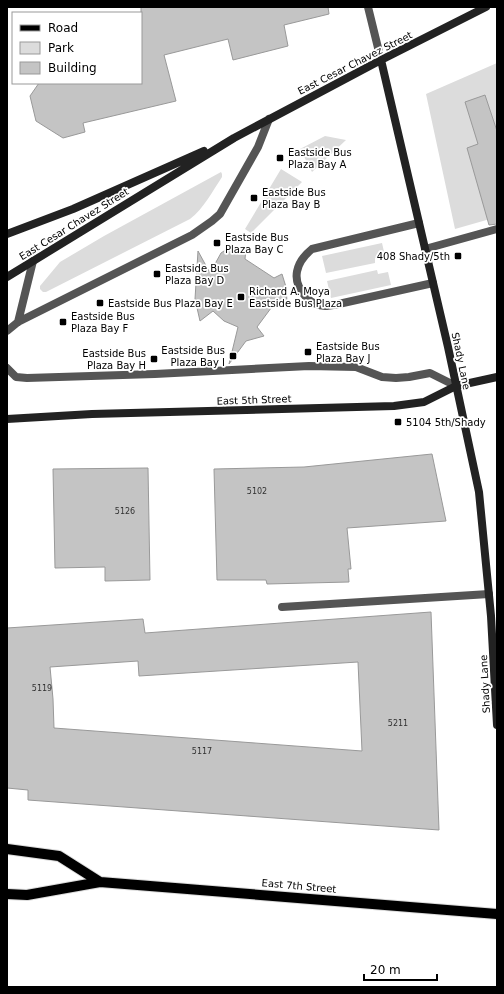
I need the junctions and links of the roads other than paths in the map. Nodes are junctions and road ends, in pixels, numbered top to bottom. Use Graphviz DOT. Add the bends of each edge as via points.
graph roads {
  1 [pos="368,7"];
  2 [pos="486,7"];
  3 [pos="381,60"];
  4 [pos="269,119"];
  5 [pos="234,138"];
  6 [pos="419,223"];
  7 [pos="497,229"];
  8 [pos="7,234"];
  9 [pos="425,249"];
  10 [pos="33,261"];
  11 [pos="7,277"];
  12 [pos="432,283"];
  13 [pos="18,322"];
  14 [pos="7,331"];
  15 [pos="7,368"];
  16 [pos="497,377"];
  17 [pos="456,386"];
  18 [pos="7,419"];
  19 [pos="489,594"];
  20 [pos="282,607"];
  21 [pos="497,725"];
  22 [pos="7,849"];
  23 [pos="100,882"];
  24 [pos="7,894"];
  25 [pos="497,914"];
  1 -- 3 [label="street, Shady Lane"];
  2 -- 3 [label="street, East Cesar Chavez Street"];
  3 -- 4 [label="street, East Cesar Chavez Street"];
  3 -- 6 [label="street, Shady Lane"];
  4 -- 5 [label="street, East Cesar Chavez Street"];
  4 -- 13 [label="street" via="258,147 220,214 212,221 192,235"];
  5 -- 8 [label="street, East Cesar Chavez Street" via="73,209"];
  5 -- 10 [label="street, East Cesar Chavez Street"];
  6 -- 9 [label="street, Shady Lane"];
  6 -- 12 [label="street" via="312,249 299,263 296,272 297,282 300,291 309,300 324,306"];
  7 -- 9 [label="street"];
  9 -- 12 [label="street, Shady Lane"];
  10 -- 11 [label="street, East Cesar Chavez Street"];
  10 -- 13 [label="street"];
  12 -- 17 [label="street, Shady Lane"];
  13 -- 14 [label="street"];
  15 -- 17 [label="street" via="16,376 27,378 309,366 356,367 382,377 409,377 430,372"];
  16 -- 17 [label="street, East 5th Street"];
  17 -- 18 [label="street, East 5th Street" via="424,402 394,406 92,414"];
  17 -- 19 [label="street, Shady Lane" via="478,492"];
  19 -- 20 [label="street"];
  19 -- 21 [label="street, Shady Lane"];
  22 -- 23 [label="main road, East 7th Street" via="59,856"];
  23 -- 24 [label="main road, East 7th Street" via="27,895"];
  23 -- 25 [label="main road, East 7th Street"];
}
